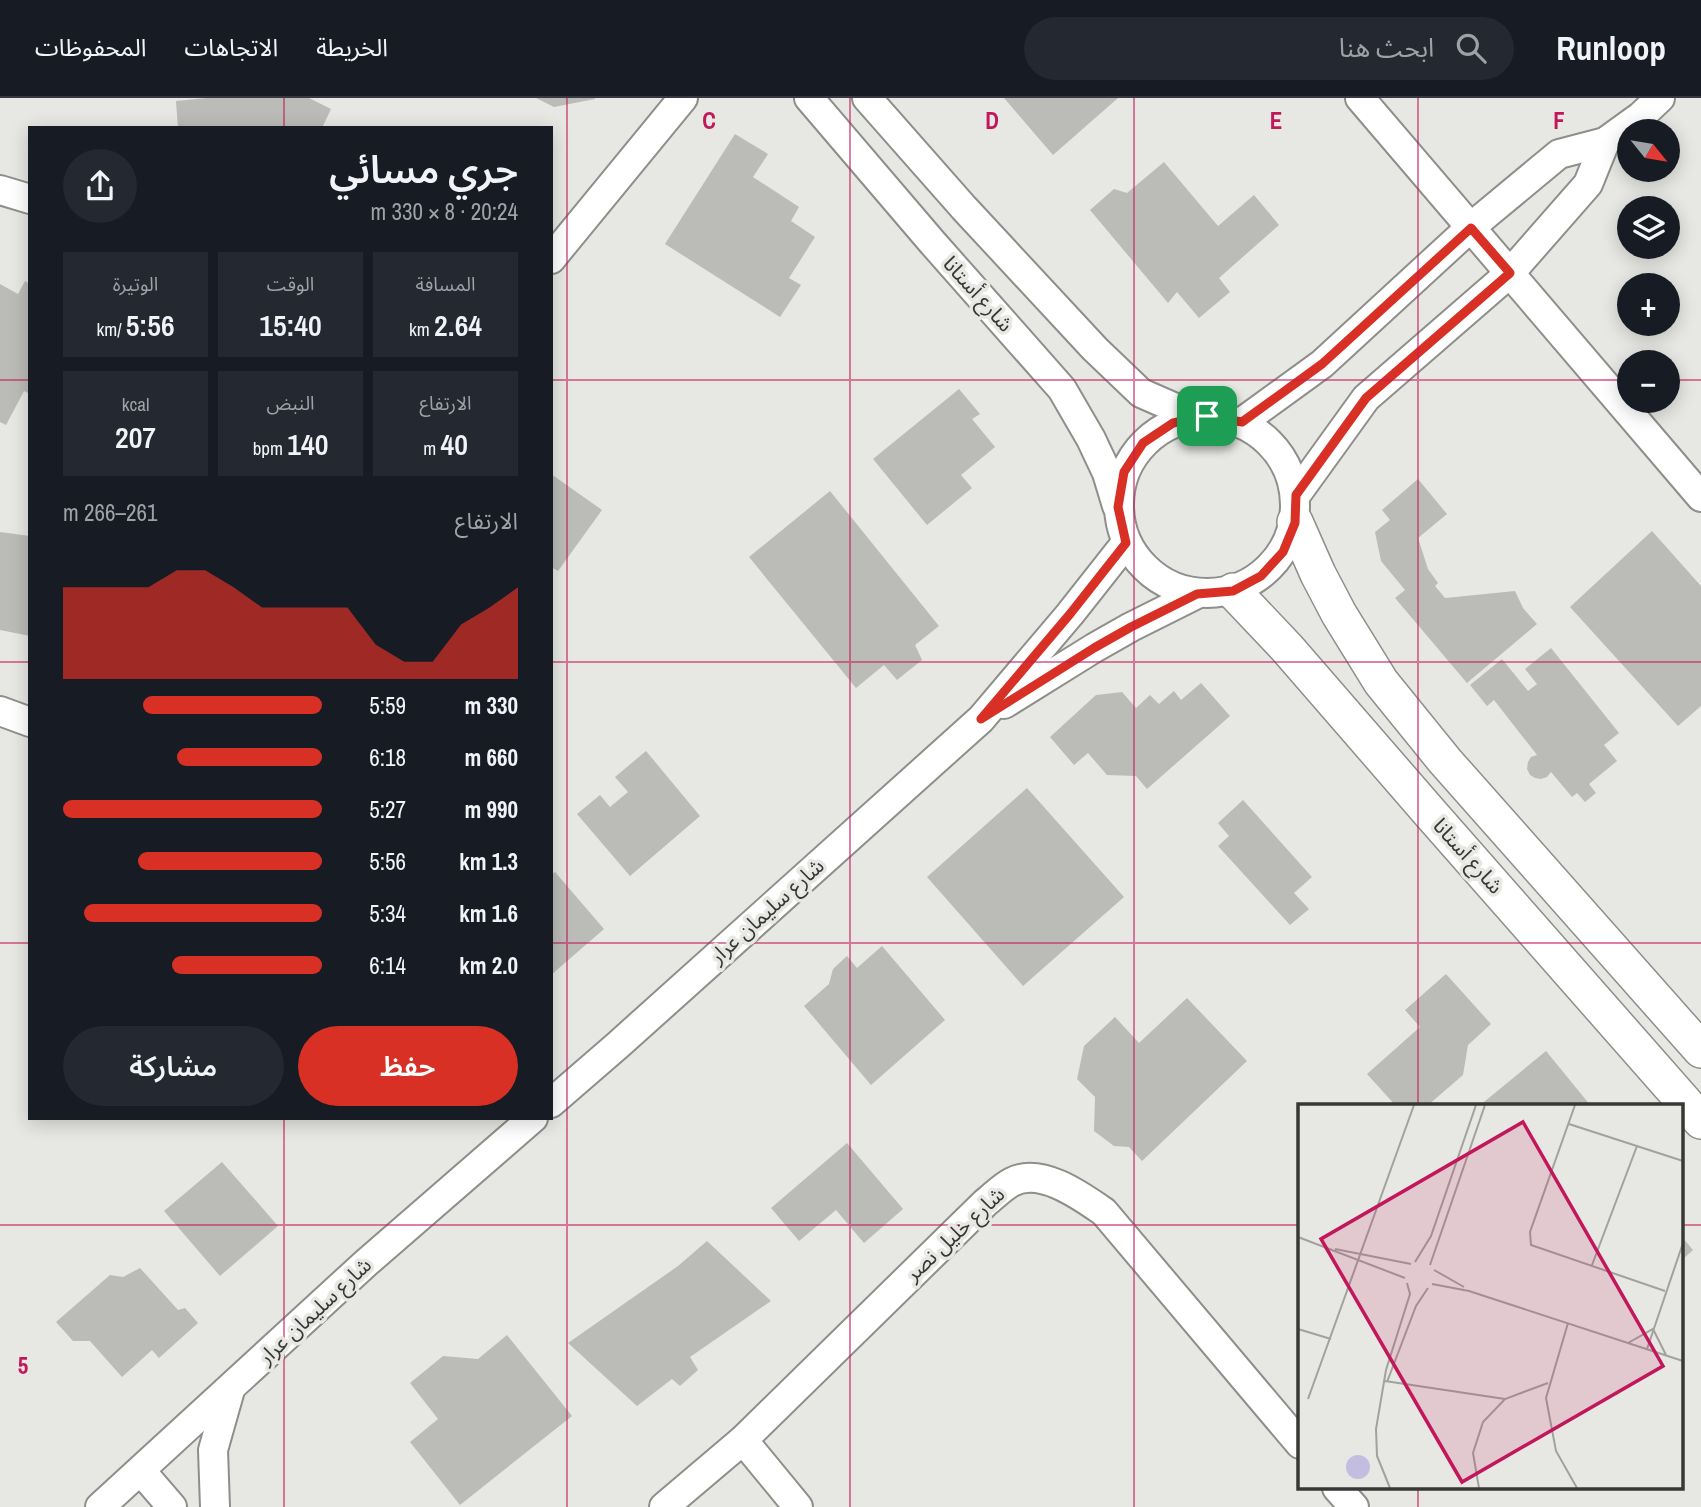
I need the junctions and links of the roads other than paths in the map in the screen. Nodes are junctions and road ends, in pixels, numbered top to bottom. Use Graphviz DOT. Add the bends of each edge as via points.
graph roads {
  1 [pos="683,98"];
  2 [pos="809,98"];
  3 [pos="867,98"];
  4 [pos="1360,98"];
  5 [pos="1660,98"];
  6 [pos="1605,142"];
  7 [pos="0,190"];
  8 [pos="28,198"];
  9 [pos="1471,228"];
  10 [pos="553,257"];
  11 [pos="1510,273"];
  12 [pos="1207,416"];
  13 [pos="1242,422"];
  14 [pos="1701,497"];
  15 [pos="1118,507"];
  16 [pos="1295,509"];
  17 [pos="1126,543"];
  18 [pos="1233,591"];
  19 [pos="1197,594"];
  20 [pos="0,711"];
  21 [pos="981,719"];
  22 [pos="28,721"];
  23 [pos="1701,1050"];
  24 [pos="553,1101"];
  25 [pos="1701,1121"];
  26 [pos="514,1124"];
  27 [pos="230,1390"];
  28 [pos="743,1440"];
  29 [pos="1298,1442"];
  30 [pos="141,1471"];
  31 [pos="1339,1490"];
  32 [pos="100,1507"];
  33 [pos="172,1507"];
  34 [pos="215,1507"];
  35 [pos="664,1507"];
  36 [pos="798,1507"];
  37 [pos="1354,1507"];
  1 -- 10 [label="street"];
  2 -- 15 [label="street, شارع أستانا" via="1062,389 1091,439"];
  3 -- 12 [label="street" via="964,208 1141,393"];
  4 -- 9 [label="street"];
  5 -- 6 [label="street"];
  6 -- 9 [label="street" via="1559,154"];
  6 -- 11 [label="street" via="1588,184"];
  7 -- 8 [label="street"];
  9 -- 11 [label="street"];
  9 -- 13 [label="street" via="1322,364"];
  11 -- 14 [label="street"];
  11 -- 16 [label="street" via="1366,398"];
  12 -- 13 [label="street"];
  12 -- 15 [label="street" via="1173,423 1143,443 1124,472"];
  13 -- 16 [label="street" via="1268,439 1287,464"];
  15 -- 17 [label="street"];
  16 -- 18 [label="street" via="1283,552 1261,576"];
  16 -- 23 [label="street" via="1323,584 1381,681 1445,761"];
  17 -- 19 [label="street" via="1143,568 1168,586"];
  17 -- 21 [label="street, شارع سليمان عرار"];
  18 -- 19 [label="street"];
  18 -- 25 [label="street, شارع أستانا"];
  19 -- 21 [label="street, شارع سليمان عرار" via="1094,648"];
  20 -- 22 [label="street"];
  21 -- 24 [label="street, شارع سليمان عرار"];
  26 -- 27 [label="street, شارع سليمان عرار"];
  27 -- 30 [label="street, شارع سليمان عرار"];
  27 -- 34 [label="street" via="213,1450"];
  28 -- 29 [label="street, شارع خليل نصر" via="985,1203 1013,1181 1036,1177 1061,1185 1104,1212"];
  28 -- 35 [label="street, شارع خليل نصر"];
  28 -- 36 [label="street"];
  30 -- 32 [label="street, شارع سليمان عرار"];
  30 -- 33 [label="street"];
  31 -- 37 [label="street"];
}
